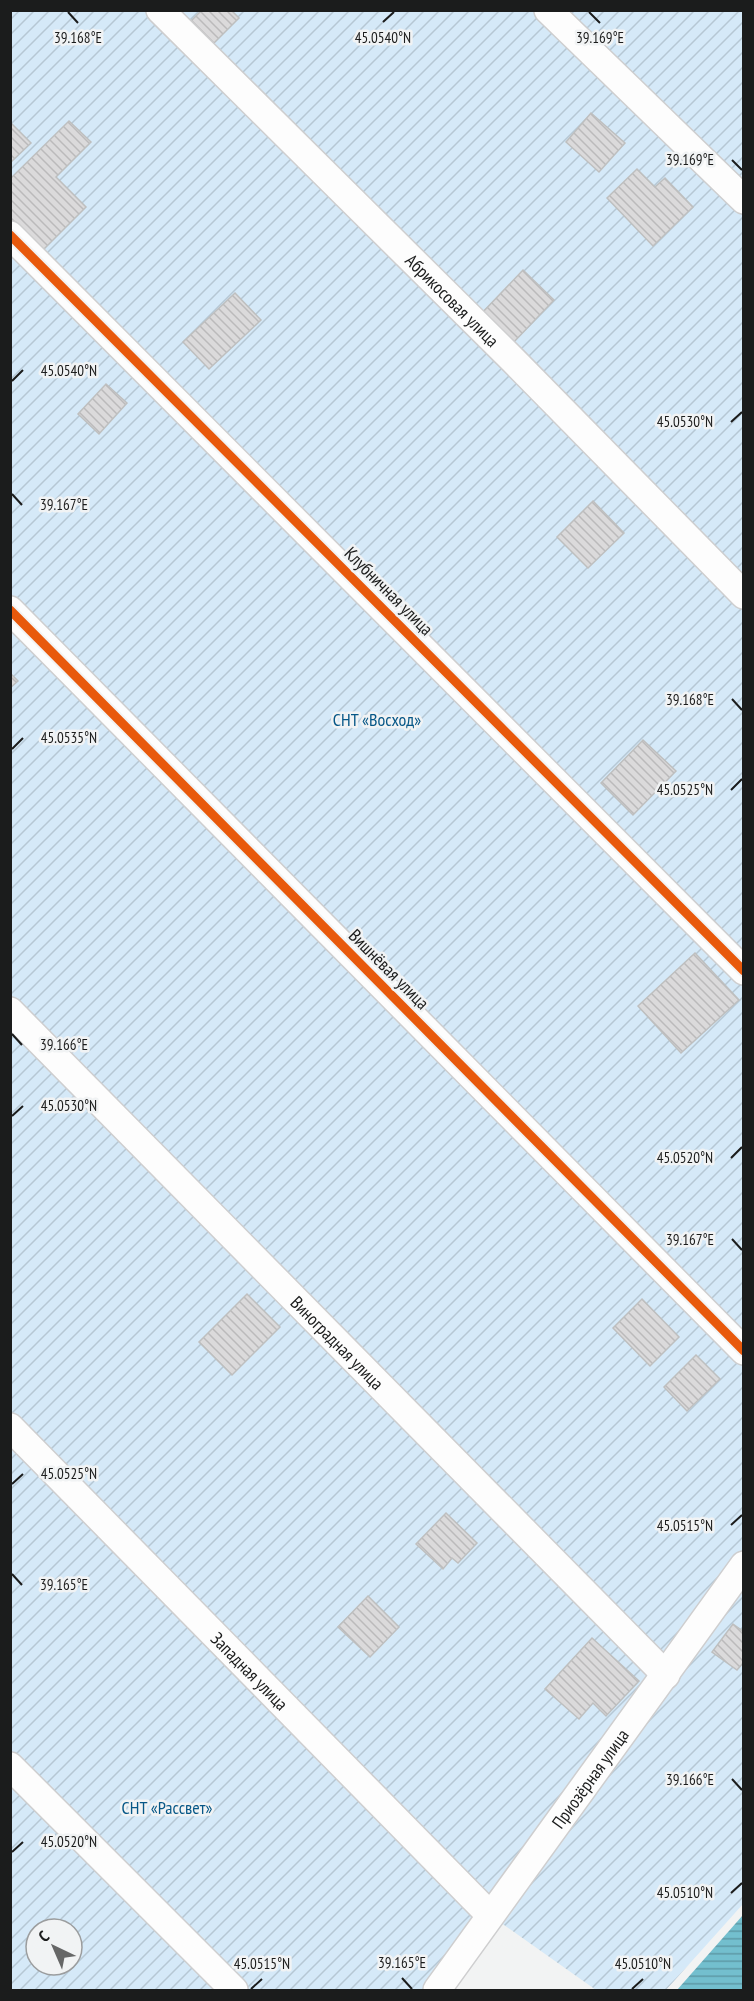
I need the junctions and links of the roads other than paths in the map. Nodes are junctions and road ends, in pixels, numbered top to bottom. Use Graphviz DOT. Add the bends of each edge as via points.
graph roads {
  1 [pos="160,10"];
  2 [pos="548,10"];
  3 [pos="744,200"];
  4 [pos="10,235"];
  5 [pos="744,595"];
  6 [pos="10,610"];
  7 [pos="744,971"];
  8 [pos="10,1011"];
  9 [pos="744,1351"];
  10 [pos="10,1427"];
  11 [pos="744,1565"];
  12 [pos="666,1675"];
  13 [pos="10,1766"];
  14 [pos="490,1915"];
  15 [pos="234,1990"];
  16 [pos="437,1990"];
  1 -- 5 [label="street, Абрикосовая улица"];
  2 -- 3 [label="street"];
  4 -- 7 [label="street, Клубничная улица"];
  6 -- 9 [label="street, Вишнёвая улица"];
  8 -- 12 [label="street, Виноградная улица"];
  10 -- 14 [label="street, Западная улица"];
  11 -- 12 [label="street, Приозёрная улица"];
  12 -- 14 [label="street, Приозёрная улица"];
  13 -- 15 [label="street"];
  14 -- 16 [label="street, Приозёрная улица"];
}
